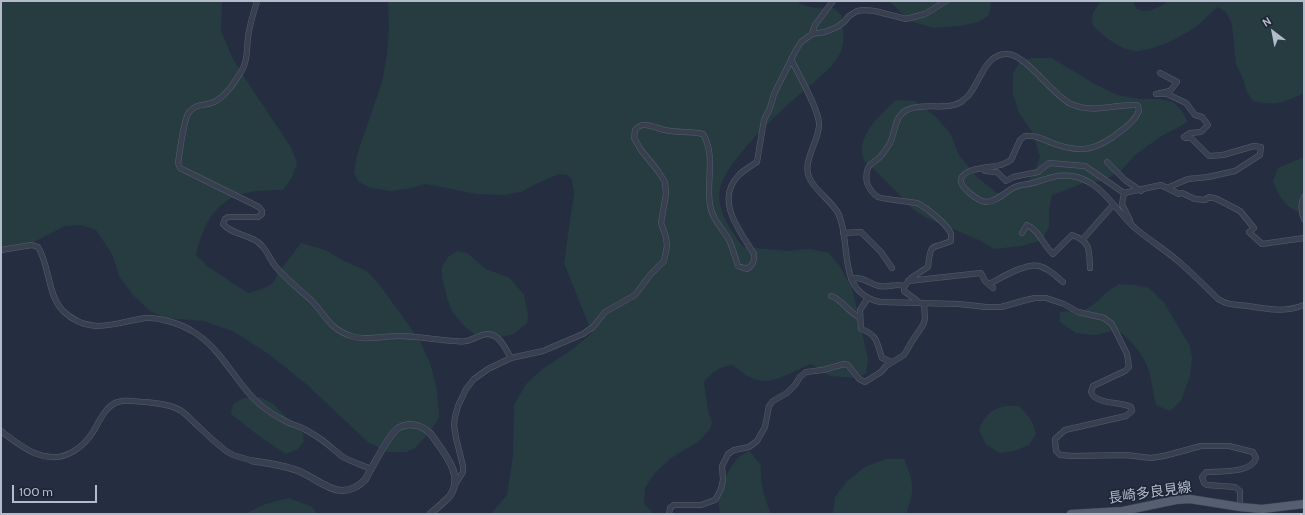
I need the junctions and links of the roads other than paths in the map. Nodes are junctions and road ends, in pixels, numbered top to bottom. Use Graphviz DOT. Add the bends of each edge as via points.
graph roads {
  1 [pos="257,1"];
  2 [pos="833,1"];
  3 [pos="946,1"];
  4 [pos="812,34"];
  5 [pos="791,59"];
  6 [pos="1160,73"];
  7 [pos="1107,162"];
  8 [pos="983,168"];
  9 [pos="1167,188"];
  10 [pos="1141,191"];
  11 [pos="1124,193"];
  12 [pos="1304,198"];
  13 [pos="1113,205"];
  14 [pos="1304,219"];
  15 [pos="1133,226"];
  16 [pos="843,233"];
  17 [pos="1022,233"];
  18 [pos="1304,238"];
  19 [pos="1083,239"];
  20 [pos="1,250"];
  21 [pos="892,268"];
  22 [pos="1090,268"];
  23 [pos="851,279"];
  24 [pos="908,280"];
  25 [pos="1063,282"];
  26 [pos="904,286"];
  27 [pos="831,296"];
  28 [pos="868,298"];
  29 [pos="922,303"];
  30 [pos="1304,305"];
  31 [pos="859,317"];
  32 [pos="511,358"];
  33 [pos="892,362"];
  34 [pos="1,431"];
  35 [pos="253,460"];
  36 [pos="371,469"];
  37 [pos="454,486"];
  38 [pos="1304,504"];
  39 [pos="1240,507"];
  40 [pos="430,514"];
  41 [pos="669,514"];
  42 [pos="1071,514"];
  1 -- 32 [label="street" via="242,71 224,96 214,102 197,106 188,113 178,163 180,168 259,207 262,214 258,217 228,217 223,224 226,228 245,235 263,246 275,266 340,332 359,338 399,336 466,341 489,334 497,337"];
  2 -- 4 [label="street"];
  3 -- 4 [label="street" via="925,14 906,19 875,11 857,11 837,27"];
  4 -- 5 [label="street" via="801,42"];
  5 -- 16 [label="street" via="818,114 819,125 808,164 808,176 839,215"];
  5 -- 32 [label="street" via="764,120 757,162 739,174 730,191 728,203 732,218 754,254 752,266 748,269 738,266 730,241 713,215 710,204 709,147 703,134 662,130 642,125 635,130 634,138 665,182 666,194 661,223 667,246 664,261 635,295 605,312 593,327 582,334 543,351"];
  6 -- 9 [label="street" via="1176,82 1170,91 1156,94 1167,94 1186,103 1195,115 1202,117 1208,125 1201,132 1190,133 1184,137 1191,138 1209,156 1224,155 1254,146 1261,147 1260,156 1235,172 1188,179"];
  7 -- 10 [label="street" via="1125,180"];
  8 -- 11 [label="street" via="984,172 997,172 1006,181 1038,172 1049,162 1085,166"];
  8 -- 13 [label="street" via="964,174 961,179 968,191 986,202 1017,186 1052,176 1067,175 1088,181"];
  8 -- 24 [label="street" via="999,166 1011,160 1020,140 1025,136 1039,137 1071,149 1080,150 1101,145 1136,118 1138,106 1092,109 1070,104 1030,67 1008,53 993,59 968,96 959,103 908,109 900,114 889,145 868,168 868,184 877,196 923,206 951,235 951,241 931,249 928,267"];
  9 -- 10 [label="street" via="1161,185"];
  9 -- 18 [label="street" via="1195,199 1217,199 1240,211 1254,228 1249,232 1262,244"];
  10 -- 11 [label="street"];
  11 -- 15 [label="street" via="1122,204"];
  12 -- 14 [label="street" via="1301,211"];
  13 -- 15 [label="street"];
  13 -- 19 [label="street"];
  15 -- 30 [label="street" via="1179,262 1225,304 1274,311"];
  16 -- 21 [label="street" via="861,232 881,252"];
  16 -- 23 [label="street"];
  17 -- 19 [label="street" via="1027,224 1034,228 1053,254 1072,235"];
  19 -- 22 [label="street" via="1089,250"];
  20 -- 36 [label="street" via="32,245 38,247 43,254 55,298 63,310 81,323 93,326 115,325 147,318 161,319 192,330 207,342 249,394 269,413 301,427 343,457"];
  23 -- 26 [label="street" via="863,279 878,286"];
  23 -- 28 [label="street" via="859,292"];
  24 -- 25 [label="street" via="981,273 985,282 991,286 1025,268 1038,266 1049,270"];
  24 -- 26 [label="street"];
  26 -- 29 [label="street" via="904,291"];
  27 -- 31 [label="street"];
  28 -- 29 [label="street" via="880,302"];
  28 -- 31 [label="street" via="860,310"];
  29 -- 33 [label="street" via="925,319 923,326 904,355"];
  29 -- 39 [label="street" via="1001,307 1035,298 1046,298 1078,312 1104,318 1112,324 1127,354 1129,367 1093,386 1091,392 1099,400 1125,404 1131,407 1132,411 1126,416 1065,430 1055,439 1056,451 1060,455 1072,456 1126,455 1151,458 1201,446 1229,446 1253,452 1256,458 1250,467 1206,472 1202,477 1207,485 1235,487 1240,491"];
  31 -- 33 [label="street" via="861,329 870,332 877,342 882,358"];
  32 -- 37 [label="street" via="474,379 458,406 454,425 463,472"];
  33 -- 41 [label="street" via="864,382 844,364 806,372 796,385 769,406 765,427 757,441 749,447 728,454 722,466 721,489 715,500 701,505 674,505 670,508"];
  34 -- 35 [label="street" via="38,455 47,458 58,457 69,454 83,445 108,408 117,402 154,403 179,410 226,451"];
  35 -- 36 [label="street" via="295,470 328,488 340,491 348,491 358,486"];
  36 -- 37 [label="street" via="396,430 416,425 431,434 453,468"];
  37 -- 40 [label="street" via="448,497"];
  38 -- 39 [label="main road, 長崎多良見線" via="1262,509"];
  39 -- 42 [label="main road, 長崎多良見線" via="1190,499 1123,511"];
}
